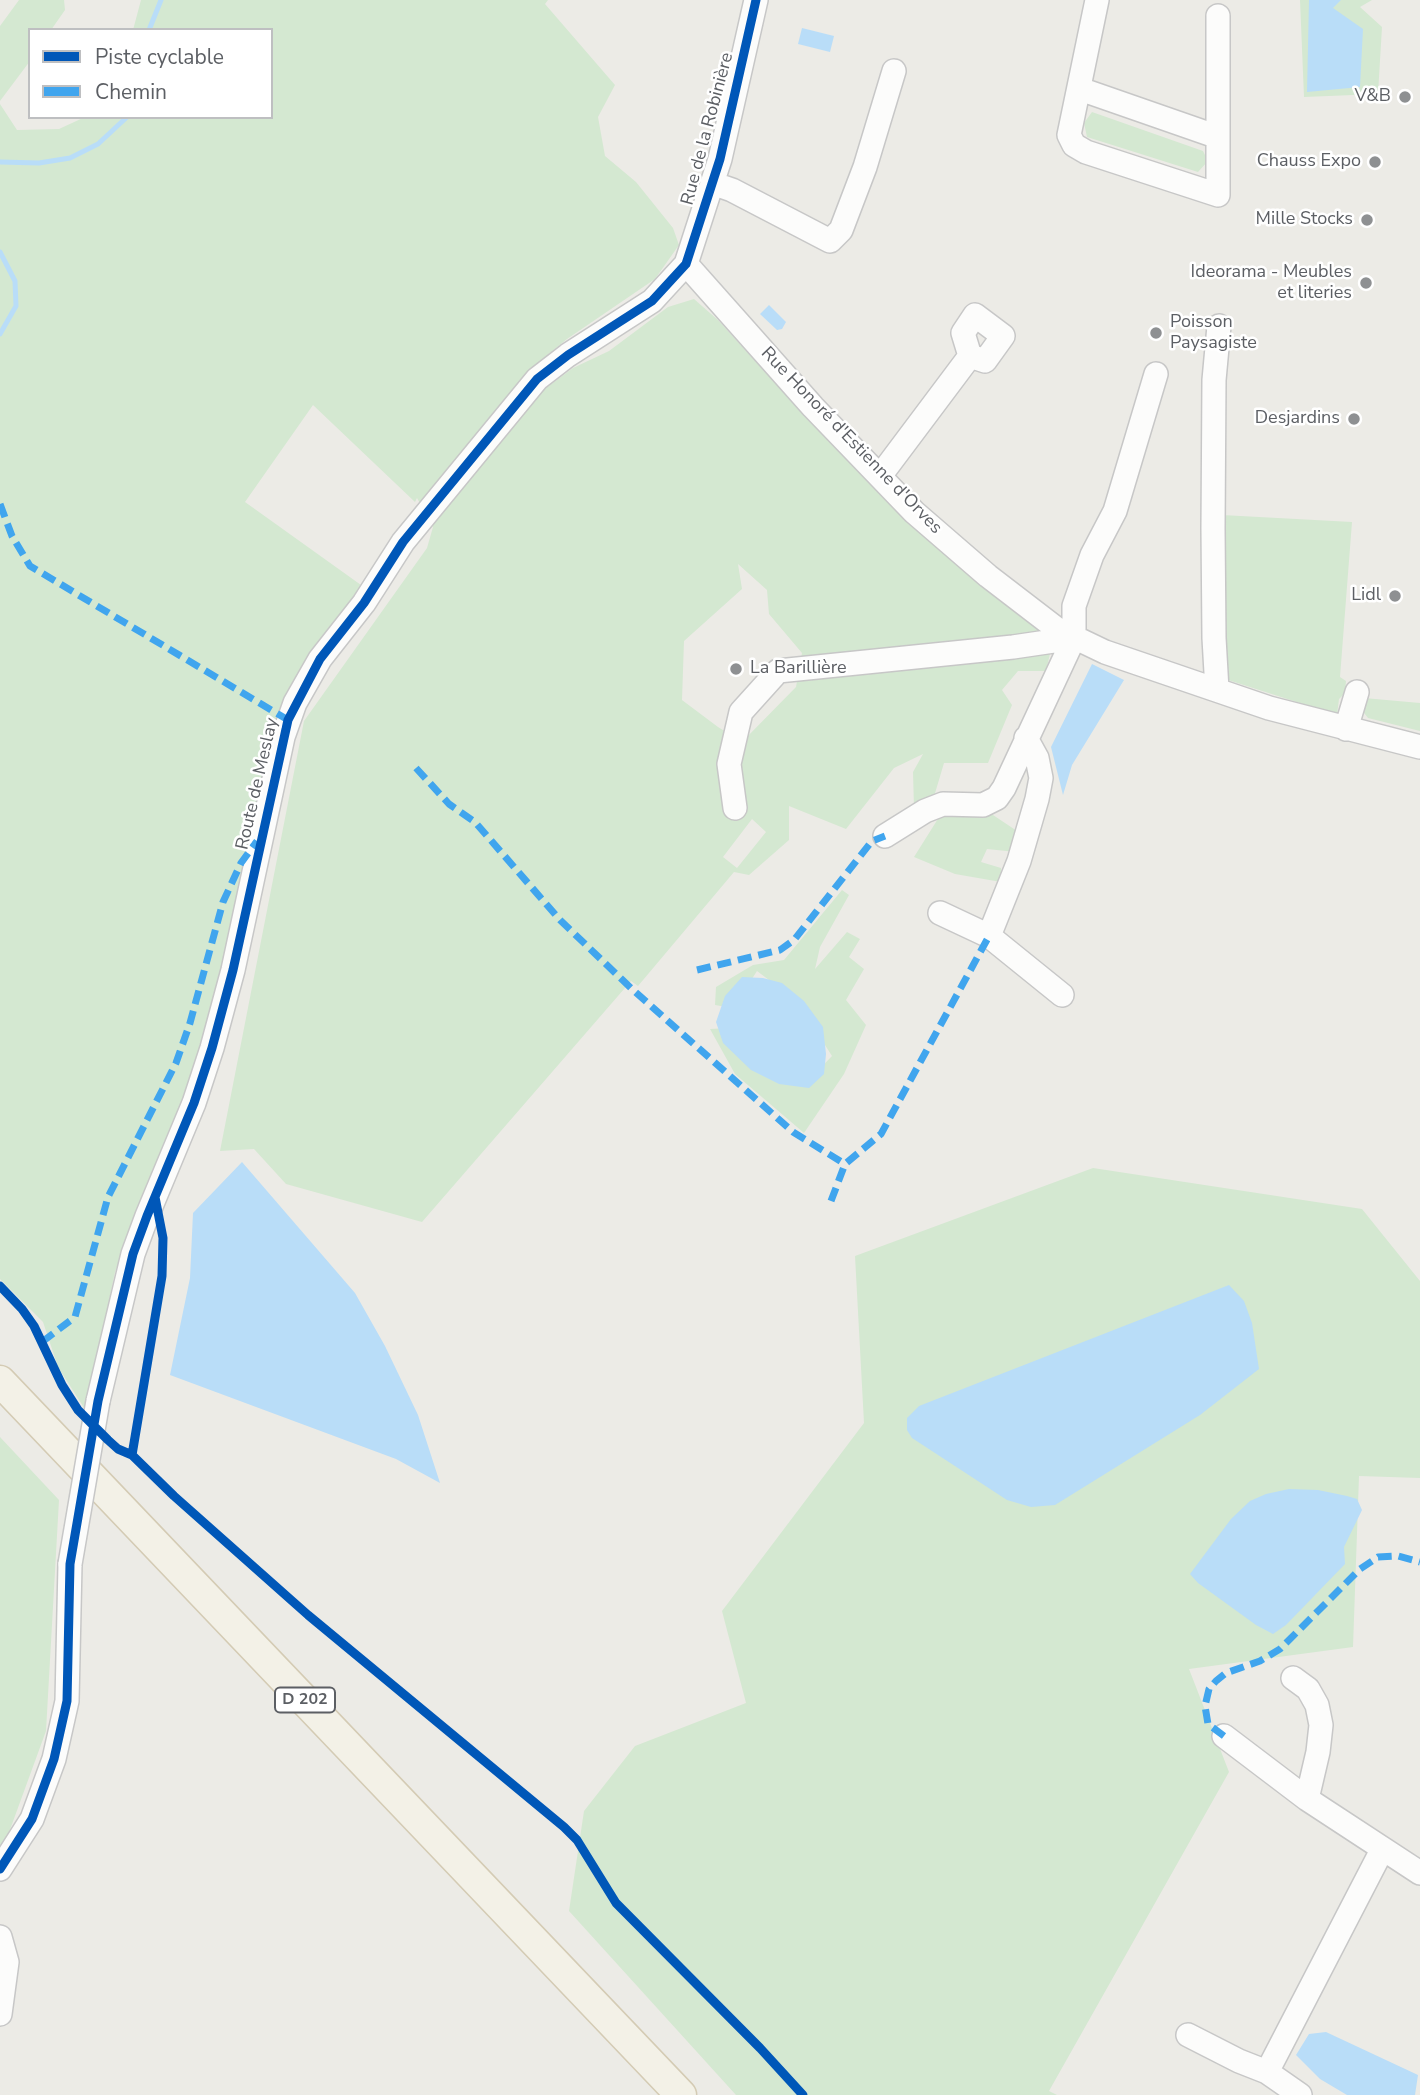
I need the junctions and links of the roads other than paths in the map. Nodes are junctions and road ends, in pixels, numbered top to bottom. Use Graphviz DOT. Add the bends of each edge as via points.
graph roads {
  1 [pos="756,0"];
  2 [pos="1097,0"];
  3 [pos="1218,16"];
  4 [pos="894,71"];
  5 [pos="1080,89"];
  6 [pos="1218,137"];
  7 [pos="712,183"];
  8 [pos="686,264"];
  9 [pos="1219,326"];
  10 [pos="970,356"];
  11 [pos="1156,374"];
  12 [pos="880,476"];
  13 [pos="1074,638"];
  14 [pos="1217,690"];
  15 [pos="1357,692"];
  16 [pos="1346,729"];
  17 [pos="1027,738"];
  18 [pos="1420,747"];
  19 [pos="735,808"];
  20 [pos="885,836"];
  21 [pos="940,913"];
  22 [pos="989,936"];
  23 [pos="1062,995"];
  24 [pos="0,1381"];
  25 [pos="1293,1678"];
  26 [pos="1224,1736"];
  27 [pos="1307,1799"];
  28 [pos="1382,1850"];
  29 [pos="0,1869"];
  30 [pos="1420,1873"];
  31 [pos="0,1937"];
  32 [pos="0,2014"];
  33 [pos="1188,2035"];
  34 [pos="1267,2072"];
  35 [pos="681,2095"];
  36 [pos="1300,2095"];
  1 -- 7 [label="street, Rue de la Robinière"];
  2 -- 5 [label="street"];
  3 -- 6 [label="street"];
  4 -- 7 [label="street" via="856,192 841,230 830,241"];
  5 -- 6 [label="street"];
  5 -- 6 [label="street" via="1069,135 1074,145 1218,195"];
  7 -- 8 [label="street, Rue de la Robinière"];
  8 -- 12 [label="street, Rue Honoré d'Estienne d'Orves"];
  8 -- 29 [label="street, Route de Meslay, bridge" via="652,301 537,379 403,542 320,659 295,703 283,737 212,1048 133,1254 98,1401 69,1564 66,1701 54,1759 32,1819"];
  9 -- 14 [label="street" via="1213,515"];
  10 -- 12 [label="street"];
  11 -- 13 [label="street" via="1115,511 1092,555 1074,606"];
  12 -- 13 [label="street, Rue Honoré d'Estienne d'Orves" via="988,576"];
  13 -- 14 [label="street, Rue Honoré d'Estienne d'Orves"];
  13 -- 17 [label="street"];
  13 -- 19 [label="street" via="778,671 741,712 729,764"];
  14 -- 16 [label="street, Rue Honoré d'Estienne d'Orves"];
  15 -- 16 [label="street"];
  16 -- 18 [label="street, Rue Honoré d'Estienne d'Orves"];
  17 -- 20 [label="street" via="997,797 983,805 943,804"];
  17 -- 22 [label="street" via="1041,778 1037,799 1019,861"];
  21 -- 22 [label="street"];
  22 -- 23 [label="street"];
  24 -- 35 [label="main road, D 202"];
  25 -- 27 [label="street" via="1308,1689 1321,1725"];
  26 -- 27 [label="street"];
  27 -- 28 [label="street"];
  28 -- 30 [label="street"];
  28 -- 34 [label="street"];
  31 -- 32 [label="street" via="7,1962"];
  33 -- 34 [label="street"];
  34 -- 36 [label="street"];
}
